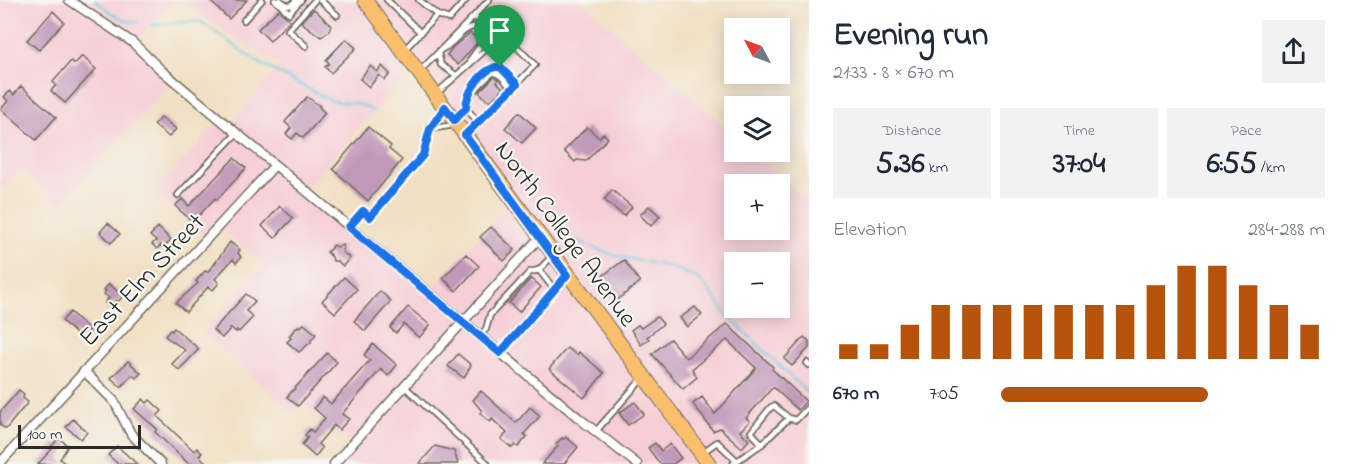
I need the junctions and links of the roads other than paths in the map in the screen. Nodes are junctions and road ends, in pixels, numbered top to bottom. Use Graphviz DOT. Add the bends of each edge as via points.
graph roads {
  1 [pos="69,0"];
  2 [pos="262,0"];
  3 [pos="275,0"];
  4 [pos="280,0"];
  5 [pos="296,0"];
  6 [pos="301,0"];
  7 [pos="315,0"];
  8 [pos="320,0"];
  9 [pos="365,0"];
  10 [pos="387,0"];
  11 [pos="419,0"];
  12 [pos="466,0"];
  13 [pos="489,0"];
  14 [pos="375,13"];
  15 [pos="337,15"];
  16 [pos="437,15"];
  17 [pos="474,16"];
  18 [pos="244,20"];
  19 [pos="421,33"];
  20 [pos="306,46"];
  21 [pos="516,46"];
  22 [pos="403,51"];
  23 [pos="439,51"];
  24 [pos="467,65"];
  25 [pos="419,72"];
  26 [pos="456,75"];
  27 [pos="517,84"];
  28 [pos="512,89"];
  29 [pos="435,95"];
  30 [pos="467,97"];
  31 [pos="445,107"];
  32 [pos="466,108"];
  33 [pos="479,123"];
  34 [pos="459,126"];
  35 [pos="430,129"];
  36 [pos="237,133"];
  37 [pos="275,165"];
  38 [pos="178,195"];
  39 [pos="349,227"];
  40 [pos="540,237"];
  41 [pos="553,255"];
  42 [pos="539,270"];
  43 [pos="567,275"];
  44 [pos="554,289"];
  45 [pos="462,321"];
  46 [pos="480,336"];
  47 [pos="500,353"];
  48 [pos="84,371"];
  49 [pos="644,377"];
  50 [pos="404,386"];
  51 [pos="809,406"];
  52 [pos="789,418"];
  53 [pos="595,432"];
  54 [pos="762,444"];
  55 [pos="705,459"];
  56 [pos="735,463"];
  57 [pos="0,464"];
  58 [pos="160,464"];
  59 [pos="334,464"];
  60 [pos="486,464"];
  61 [pos="637,464"];
  1 -- 36 [label="street" via="132,42"];
  2 -- 18 [label="lane"];
  3 -- 6 [label="lane" via="289,13"];
  4 -- 5 [label="lane" via="286,5"];
  7 -- 20 [label="lane" via="288,30"];
  8 -- 15 [label="lane"];
  9 -- 14 [label="main road, North College Avenue"];
  10 -- 14 [label="lane"];
  10 -- 19 [label="lane"];
  11 -- 16 [label="lane"];
  12 -- 16 [label="lane" via="449,19"];
  13 -- 17 [label="lane"];
  14 -- 22 [label="main road, North College Avenue"];
  16 -- 19 [label="lane"];
  17 -- 23 [label="lane"];
  17 -- 24 [label="lane" via="496,37"];
  19 -- 22 [label="lane"];
  21 -- 27 [label="lane" via="535,65"];
  22 -- 25 [label="main road, North College Avenue"];
  23 -- 24 [label="lane" via="470,27 480,28 485,39"];
  23 -- 25 [label="lane"];
  23 -- 26 [label="lane" via="441,64"];
  24 -- 26 [label="lane"];
  25 -- 29 [label="main road, North College Avenue"];
  26 -- 29 [label="lane"];
  27 -- 28 [label="lane"];
  27 -- 30 [label="lane" via="500,67 495,67"];
  28 -- 30 [label="lane" via="493,72"];
  28 -- 33 [label="lane"];
  29 -- 31 [label="main road, North College Avenue"];
  30 -- 32 [label="lane"];
  31 -- 34 [label="main road, North College Avenue"];
  31 -- 35 [label="lane"];
  32 -- 33 [label="lane"];
  32 -- 34 [label="lane"];
  33 -- 34 [label="lane"];
  34 -- 35 [label="lane"];
  34 -- 40 [label="main road, North College Avenue"];
  35 -- 39 [label="lane" via="423,155 370,217 363,211"];
  36 -- 37 [label="street"];
  36 -- 38 [label="lane"];
  37 -- 39 [label="street"];
  37 -- 48 [label="street, East Elm Street"];
  39 -- 45 [label="street"];
  40 -- 41 [label="main road, North College Avenue"];
  40 -- 45 [label="street"];
  41 -- 42 [label="lane"];
  41 -- 43 [label="main road, North College Avenue"];
  42 -- 44 [label="lane"];
  42 -- 46 [label="lane" via="530,272 490,315"];
  43 -- 44 [label="lane"];
  43 -- 49 [label="main road, North College Avenue"];
  44 -- 47 [label="lane"];
  45 -- 46 [label="street"];
  45 -- 50 [label="street"];
  46 -- 47 [label="street"];
  47 -- 53 [label="street"];
  48 -- 57 [label="street, East Elm Street"];
  48 -- 58 [label="street" via="114,401 130,434"];
  49 -- 53 [label="lane"];
  49 -- 55 [label="main road, North College Avenue"];
  50 -- 59 [label="street"];
  50 -- 60 [label="lane"];
  51 -- 52 [label="lane" via="796,420"];
  52 -- 54 [label="lane"];
  52 -- 54 [label="lane" via="777,407 771,407 751,432"];
  53 -- 61 [label="street"];
  54 -- 56 [label="lane"];
  55 -- 56 [label="lane" via="717,442"];
}
